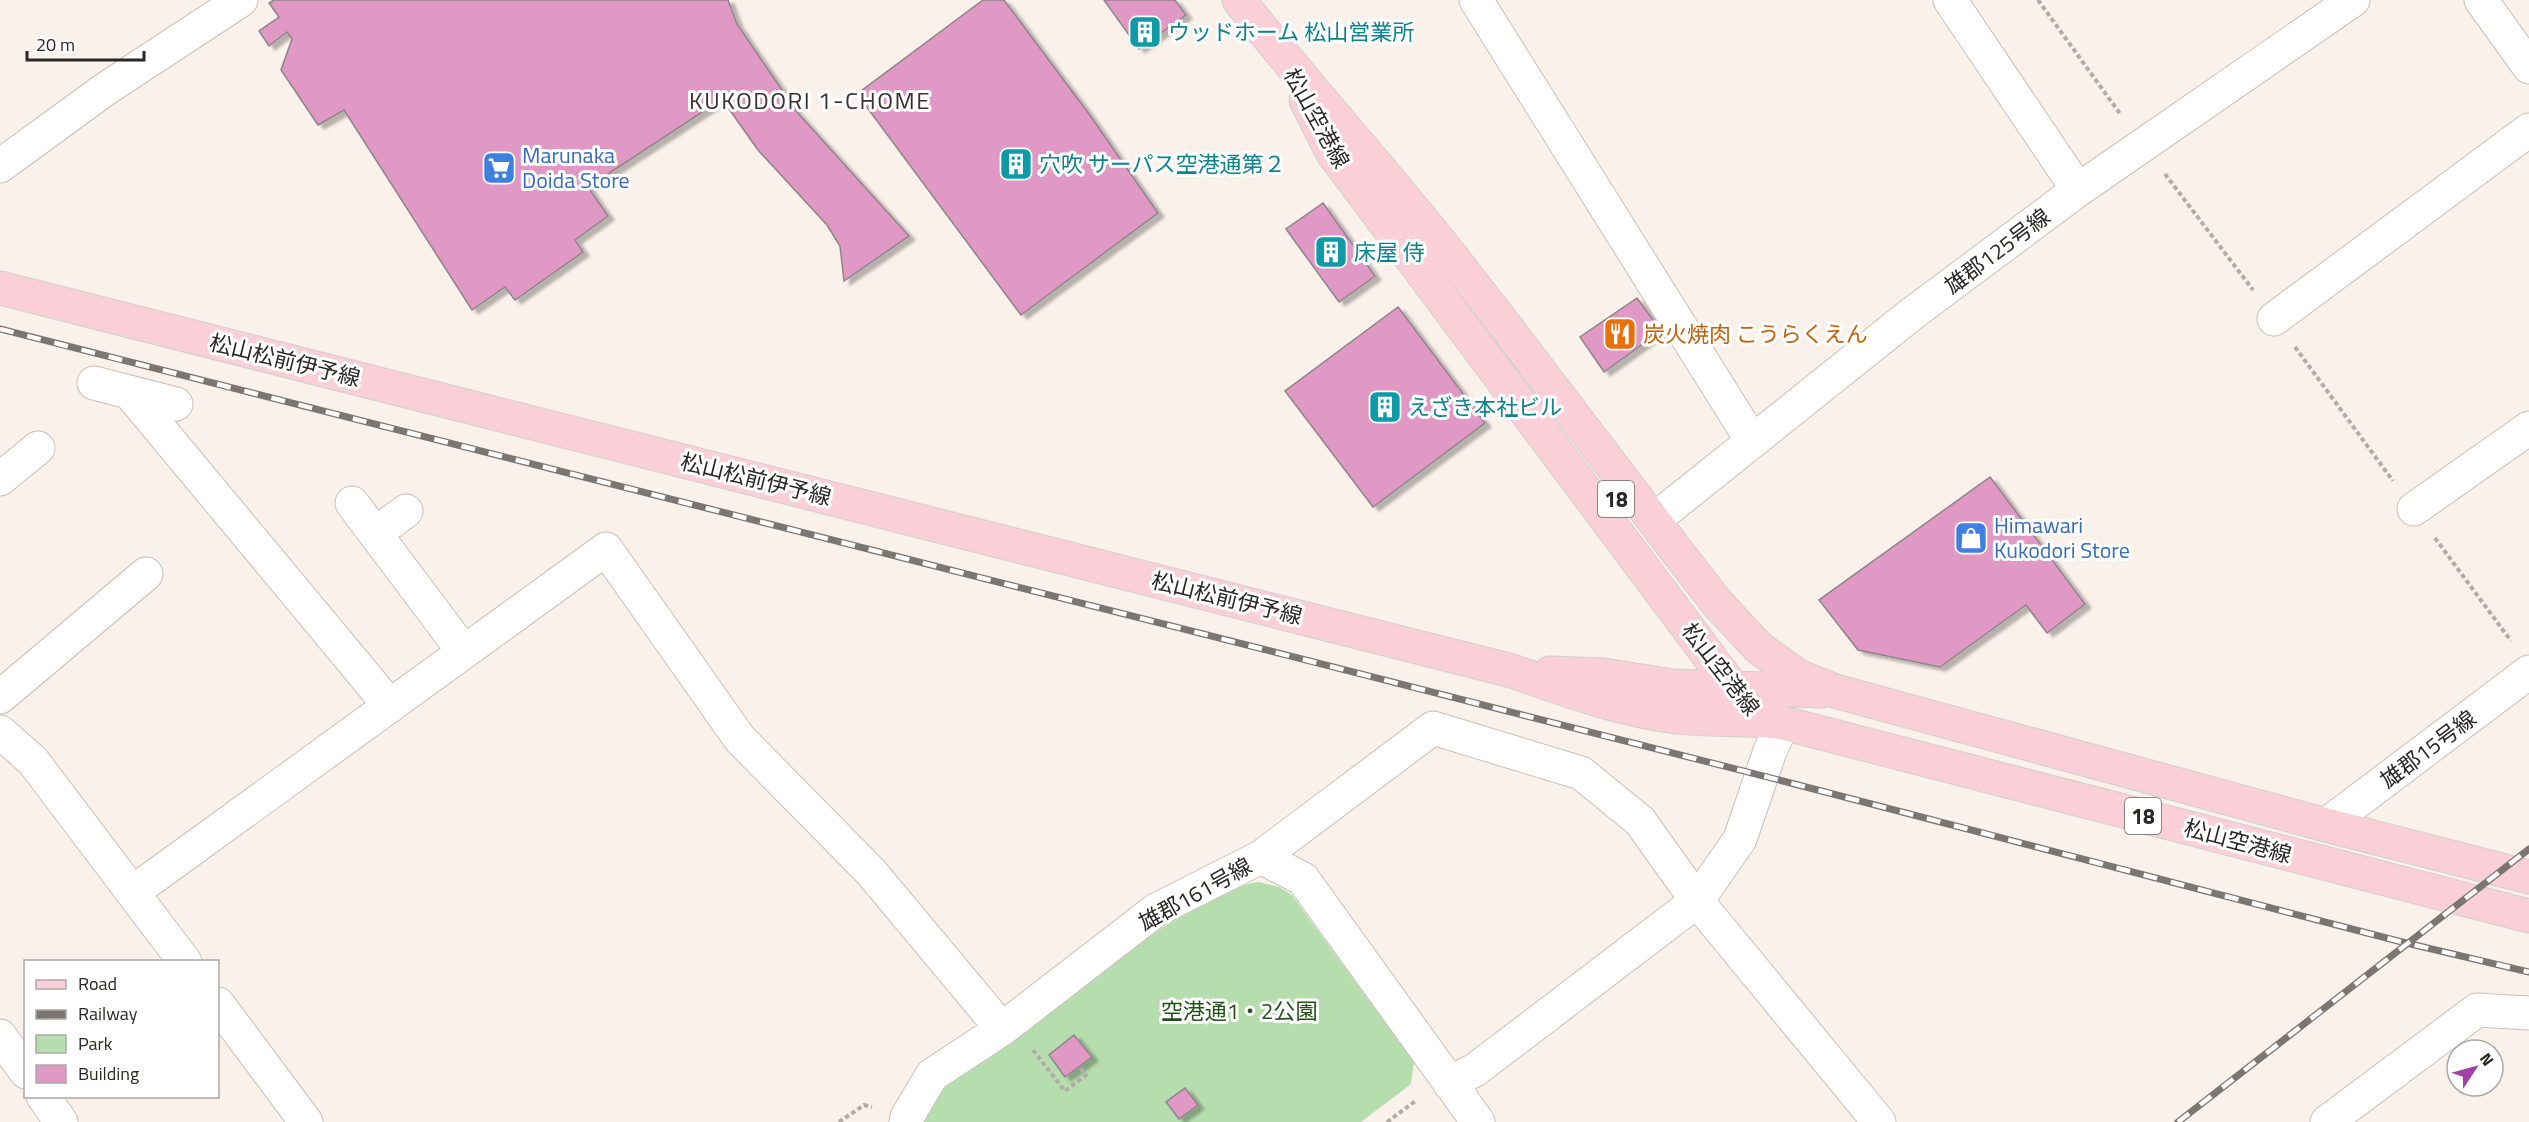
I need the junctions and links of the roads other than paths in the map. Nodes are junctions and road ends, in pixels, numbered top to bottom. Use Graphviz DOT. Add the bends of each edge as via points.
graph roads {
  1 [pos="241,0"];
  2 [pos="1239,0"];
  3 [pos="1476,0"];
  4 [pos="1950,0"];
  5 [pos="2353,0"];
  6 [pos="2481,0"];
  7 [pos="1285,60"];
  8 [pos="2529,67"];
  9 [pos="2529,130"];
  10 [pos="0,166"];
  11 [pos="2078,190"];
  12 [pos="0,288"];
  13 [pos="2274,319"];
  14 [pos="93,383"];
  15 [pos="129,392"];
  16 [pos="176,404"];
  17 [pos="2529,428"];
  18 [pos="1751,439"];
  19 [pos="38,448"];
  20 [pos="0,479"];
  21 [pos="352,503"];
  22 [pos="2414,508"];
  23 [pos="406,512"];
  24 [pos="1640,531"];
  25 [pos="375,534"];
  26 [pos="146,574"];
  27 [pos="1707,637"];
  28 [pos="464,652"];
  29 [pos="2529,672"];
  30 [pos="1796,682"];
  31 [pos="1733,685"];
  32 [pos="0,697"];
  33 [pos="1675,702"];
  34 [pos="390,705"];
  35 [pos="1769,721"];
  36 [pos="0,732"];
  37 [pos="2326,825"];
  38 [pos="1261,857"];
  39 [pos="2303,858"];
  40 [pos="2529,876"];
  41 [pos="133,892"];
  42 [pos="1697,900"];
  43 [pos="2529,916"];
  44 [pos="184,960"];
  45 [pos="219,1005"];
  46 [pos="2529,1013"];
  47 [pos="1002,1029"];
  48 [pos="0,1036"];
  49 [pos="24,1069"];
  50 [pos="1449,1083"];
  51 [pos="44,1098"];
  52 [pos="61,1122"];
  53 [pos="306,1122"];
  54 [pos="906,1122"];
  55 [pos="1478,1122"];
  56 [pos="1879,1122"];
  57 [pos="2326,1122"];
  1 -- 10 [label="street" via="104,90"];
  2 -- 7 [label="main road, 松山空港線 / 18"];
  3 -- 18 [label="street"];
  4 -- 11 [label="street"];
  5 -- 11 [label="street, 雄郡125号線"];
  6 -- 8 [label="street"];
  7 -- 24 [label="main road, 松山空港線 / 18" via="1355,138 1488,304"];
  7 -- 24 [label="main road, 松山空港線 / 18" via="1332,152"];
  9 -- 13 [label="street"];
  11 -- 18 [label="street, 雄郡125号線"];
  12 -- 33 [label="main road, 松山松前伊予線" via="1512,670 1599,701"];
  14 -- 15 [label="street"];
  15 -- 16 [label="street"];
  15 -- 34 [label="street"];
  17 -- 22 [label="street"];
  18 -- 24 [label="street, 雄郡125号線"];
  19 -- 20 [label="street"];
  21 -- 25 [label="street"];
  23 -- 25 [label="street"];
  24 -- 27 [label="main road, 18"];
  24 -- 30 [label="main road, 松山空港線 / 18"];
  25 -- 28 [label="street"];
  26 -- 32 [label="street"];
  27 -- 31 [label="main road, 18" via="1725,661"];
  27 -- 33 [label="main road" via="1700,670"];
  28 -- 34 [label="street"];
  28 -- 47 [label="street" via="606,549 740,740 871,873"];
  29 -- 37 [label="street, 雄郡15号線"];
  30 -- 31 [label="main road, 18"];
  30 -- 35 [label="main road"];
  30 -- 37 [label="main road, 松山空港線 / 18"];
  31 -- 33 [label="main road" via="1702,708"];
  31 -- 35 [label="main road"];
  33 -- 35 [label="main road, 松山松前伊予線"];
  34 -- 41 [label="street"];
  35 -- 39 [label="main road, 松山空港線 / 18"];
  35 -- 42 [label="street" via="1770,751 1740,839"];
  36 -- 41 [label="street" via="33,761"];
  37 -- 39 [label="main road"];
  37 -- 40 [label="main road, 松山空港線 / 18"];
  38 -- 42 [label="street" via="1433,728 1581,773 1640,821"];
  38 -- 47 [label="street, 雄郡161号線" via="1156,910"];
  38 -- 50 [label="street, 雄郡161号線" via="1303,879"];
  39 -- 43 [label="main road, 松山空港線 / 18"];
  41 -- 44 [label="street"];
  42 -- 50 [label="street" via="1475,1070"];
  42 -- 56 [label="street"];
  45 -- 53 [label="street"];
  46 -- 57 [label="street" via="2477,1010"];
  47 -- 54 [label="street, 雄郡161号線" via="932,1075"];
  48 -- 49 [label="street"];
  50 -- 55 [label="street, 雄郡161号線"];
  51 -- 52 [label="street"];
}
